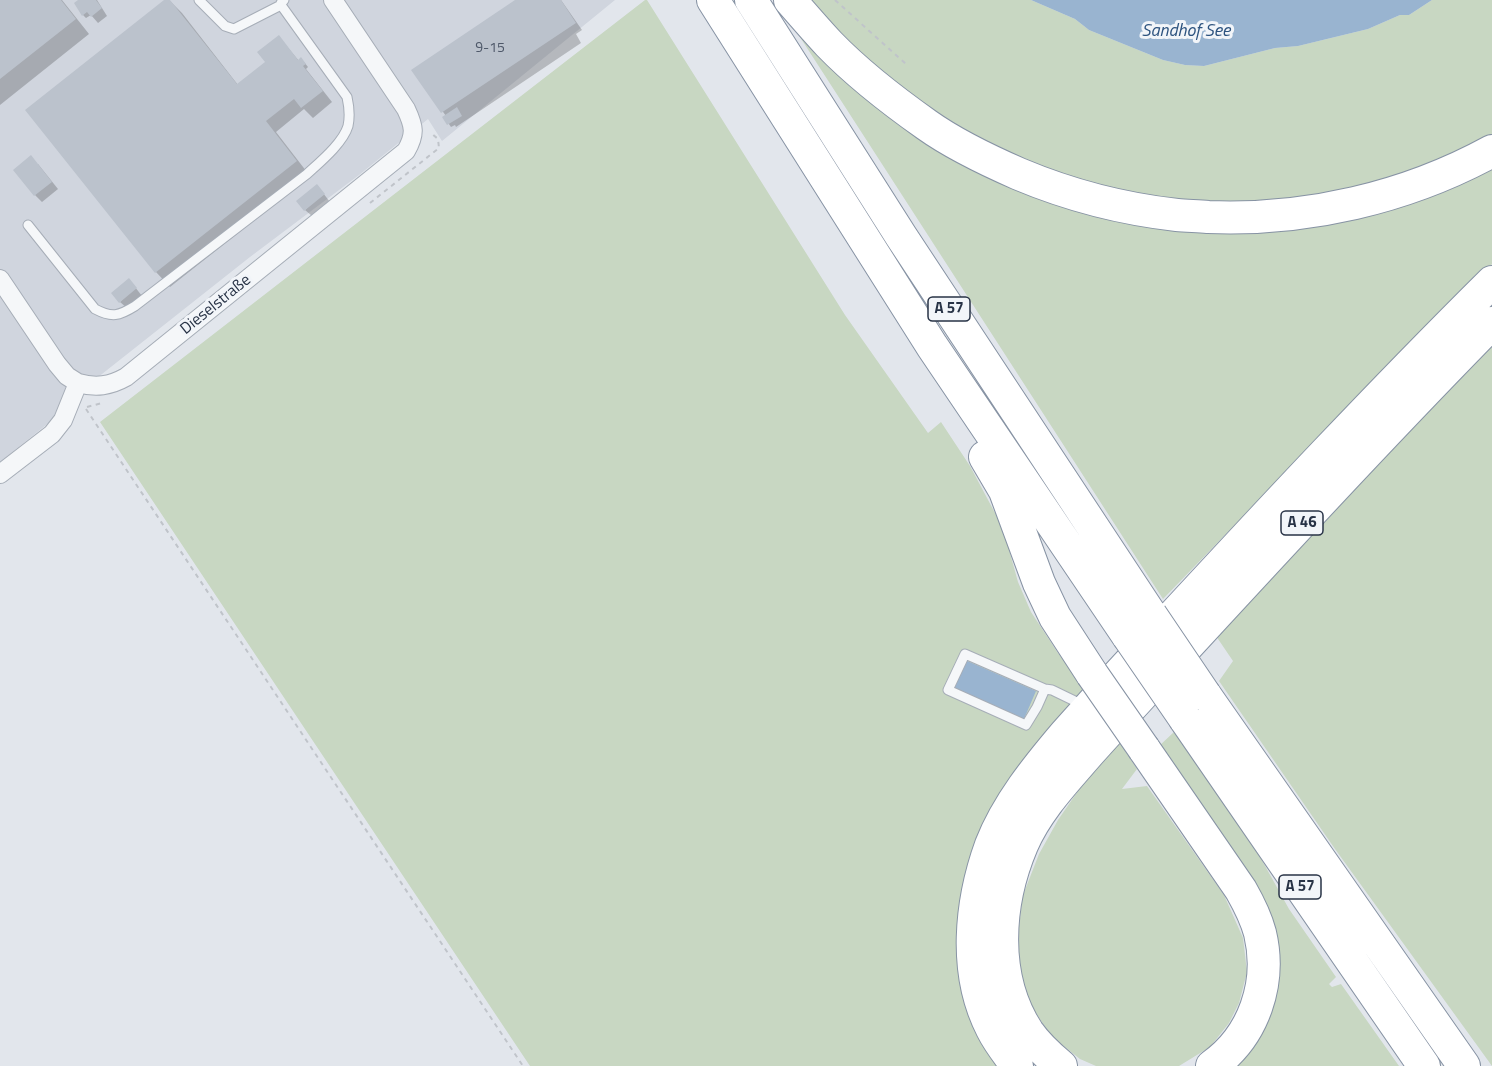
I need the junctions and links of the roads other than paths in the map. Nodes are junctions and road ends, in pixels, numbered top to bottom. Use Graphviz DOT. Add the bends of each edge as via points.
graph roads {
  1 [pos="199,0"];
  2 [pos="714,0"];
  3 [pos="751,0"];
  4 [pos="790,0"];
  5 [pos="336,1"];
  6 [pos="283,3"];
  7 [pos="1492,151"];
  8 [pos="28,225"];
  9 [pos="0,281"];
  10 [pos="1492,282"];
  11 [pos="1492,323"];
  12 [pos="932,346"];
  13 [pos="78,383"];
  14 [pos="0,474"];
  15 [pos="1045,689"];
  16 [pos="1088,708"];
  17 [pos="1017,1066"];
  18 [pos="1061,1066"];
  19 [pos="1212,1066"];
  20 [pos="1424,1066"];
  21 [pos="1464,1066"];
  1 -- 6 [label="lane" via="225,26 234,28"];
  2 -- 12 [label="highway, A 57"];
  3 -- 21 [label="highway, A 57, bridge" via="1151,615"];
  4 -- 7 [label="highway" via="846,59 928,126 985,159 1044,184 1104,202 1177,215 1239,218 1301,213 1364,201 1428,181"];
  5 -- 13 [label="street, Dieselstraße" via="412,121 413,132 406,151 126,377 102,386"];
  6 -- 8 [label="lane" via="347,97 349,108 344,135 307,174 123,314 107,316 94,309"];
  9 -- 13 [label="street" via="57,364"];
  10 -- 16 [label="highway" via="1242,541"];
  11 -- 18 [label="highway, A 46" via="1068,777 1035,821 1023,842 1008,888 1002,930 1004,972 1017,1014 1029,1034"];
  12 -- 19 [label="highway, bridge" via="960,416 1005,491 1055,616 1253,912 1263,950 1262,989 1248,1026"];
  12 -- 20 [label="highway, A 57, bridge"];
  13 -- 14 [label="street" via="63,420 52,434"];
  15 -- 15 [label="lane" via="965,654 948,690 1026,725"];
  15 -- 16 [label="lane"];
  16 -- 17 [label="highway" via="1017,797 992,843 978,890 973,958 981,1004 991,1028"];
}
